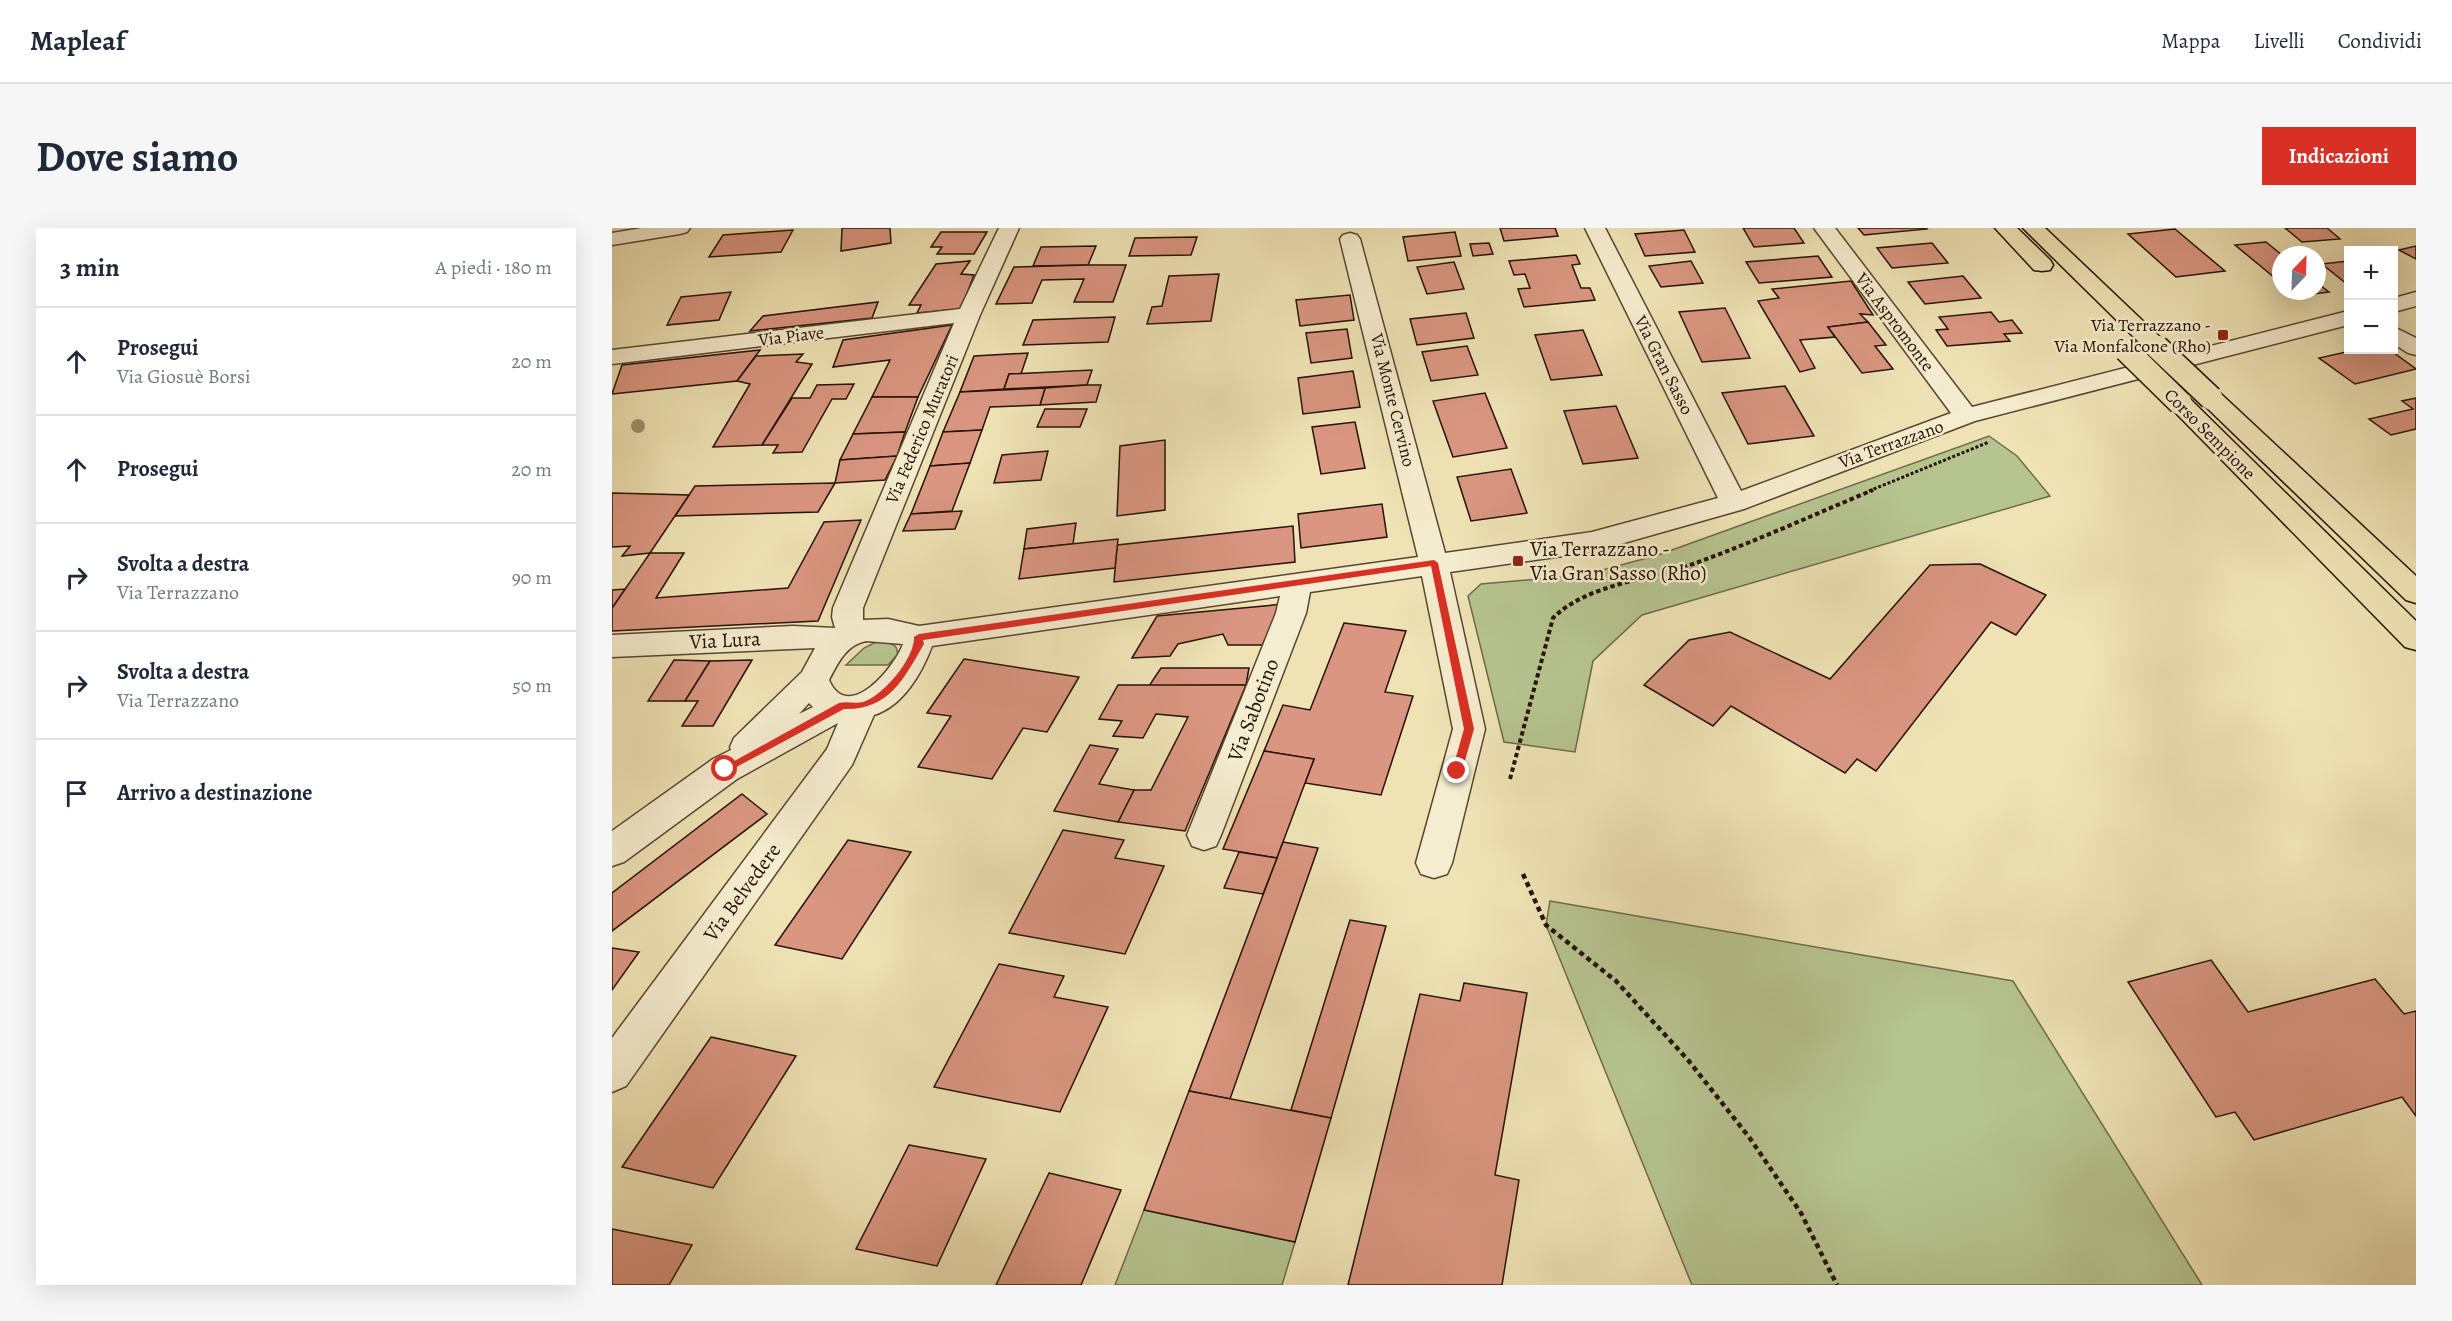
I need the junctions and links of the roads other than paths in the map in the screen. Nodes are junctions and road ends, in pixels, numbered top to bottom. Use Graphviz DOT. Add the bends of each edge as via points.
graph roads {
  1 [pos="680,228"];
  2 [pos="1009,228"];
  3 [pos="1595,228"];
  4 [pos="1824,228"];
  5 [pos="2005,228"];
  6 [pos="2033,228"];
  7 [pos="612,239"];
  8 [pos="1350,239"];
  9 [pos="2054,277"];
  10 [pos="2416,299"];
  11 [pos="2398,304"];
  12 [pos="969,315"];
  13 [pos="2344,319"];
  14 [pos="2398,337"];
  15 [pos="2118,342"];
  16 [pos="2416,348"];
  17 [pos="612,357"];
  18 [pos="1979,413"];
  19 [pos="1734,502"];
  20 [pos="1434,563"];
  21 [pos="1298,583"];
  22 [pos="2416,593"];
  23 [pos="845,637"];
  24 [pos="919,637"];
  25 [pos="2416,639"];
  26 [pos="612,646"];
  27 [pos="813,680"];
  28 [pos="852,706"];
  29 [pos="725,769"];
  30 [pos="1204,835"];
  31 [pos="612,851"];
  32 [pos="1434,863"];
  33 [pos="612,1072"];
  1 -- 7 [label="street"];
  2 -- 12 [label="street, Via Federico Muratori"];
  3 -- 19 [label="street, Via Gran Sasso"];
  4 -- 18 [label="street, Via Aspromonte"];
  5 -- 9 [label="highway"];
  6 -- 22 [label="highway, Corso Sempione, bridge"];
  8 -- 20 [label="street, Via Monte Cervino"];
  10 -- 11 [label="street"];
  12 -- 17 [label="street, Via Piave"];
  12 -- 23 [label="street, Via Federico Muratori" via="848,608"];
  13 -- 18 [label="street, Via Terrazzano"];
  14 -- 16 [label="street"];
  15 -- 25 [label="highway, Corso Sempione, bridge"];
  18 -- 19 [label="street, Via Terrazzano"];
  19 -- 20 [label="street, Via Terrazzano" via="1592,542"];
  20 -- 21 [label="street, Via Terrazzano"];
  20 -- 32 [label="street" via="1469,729"];
  21 -- 24 [label="street, Via Terrazzano"];
  21 -- 30 [label="street, Via Sabotino" via="1292,613"];
  23 -- 24 [label="street, Via Lura" via="874,631"];
  23 -- 26 [label="street, Via Lura"];
  23 -- 27 [label="street"];
  24 -- 28 [label="street" via="901,675 881,698"];
  27 -- 28 [label="street" via="818,695 827,702"];
  27 -- 29 [label="street"];
  28 -- 29 [label="street"];
  28 -- 33 [label="street, Via Belvedere" via="840,756"];
  29 -- 31 [label="street"];
}
